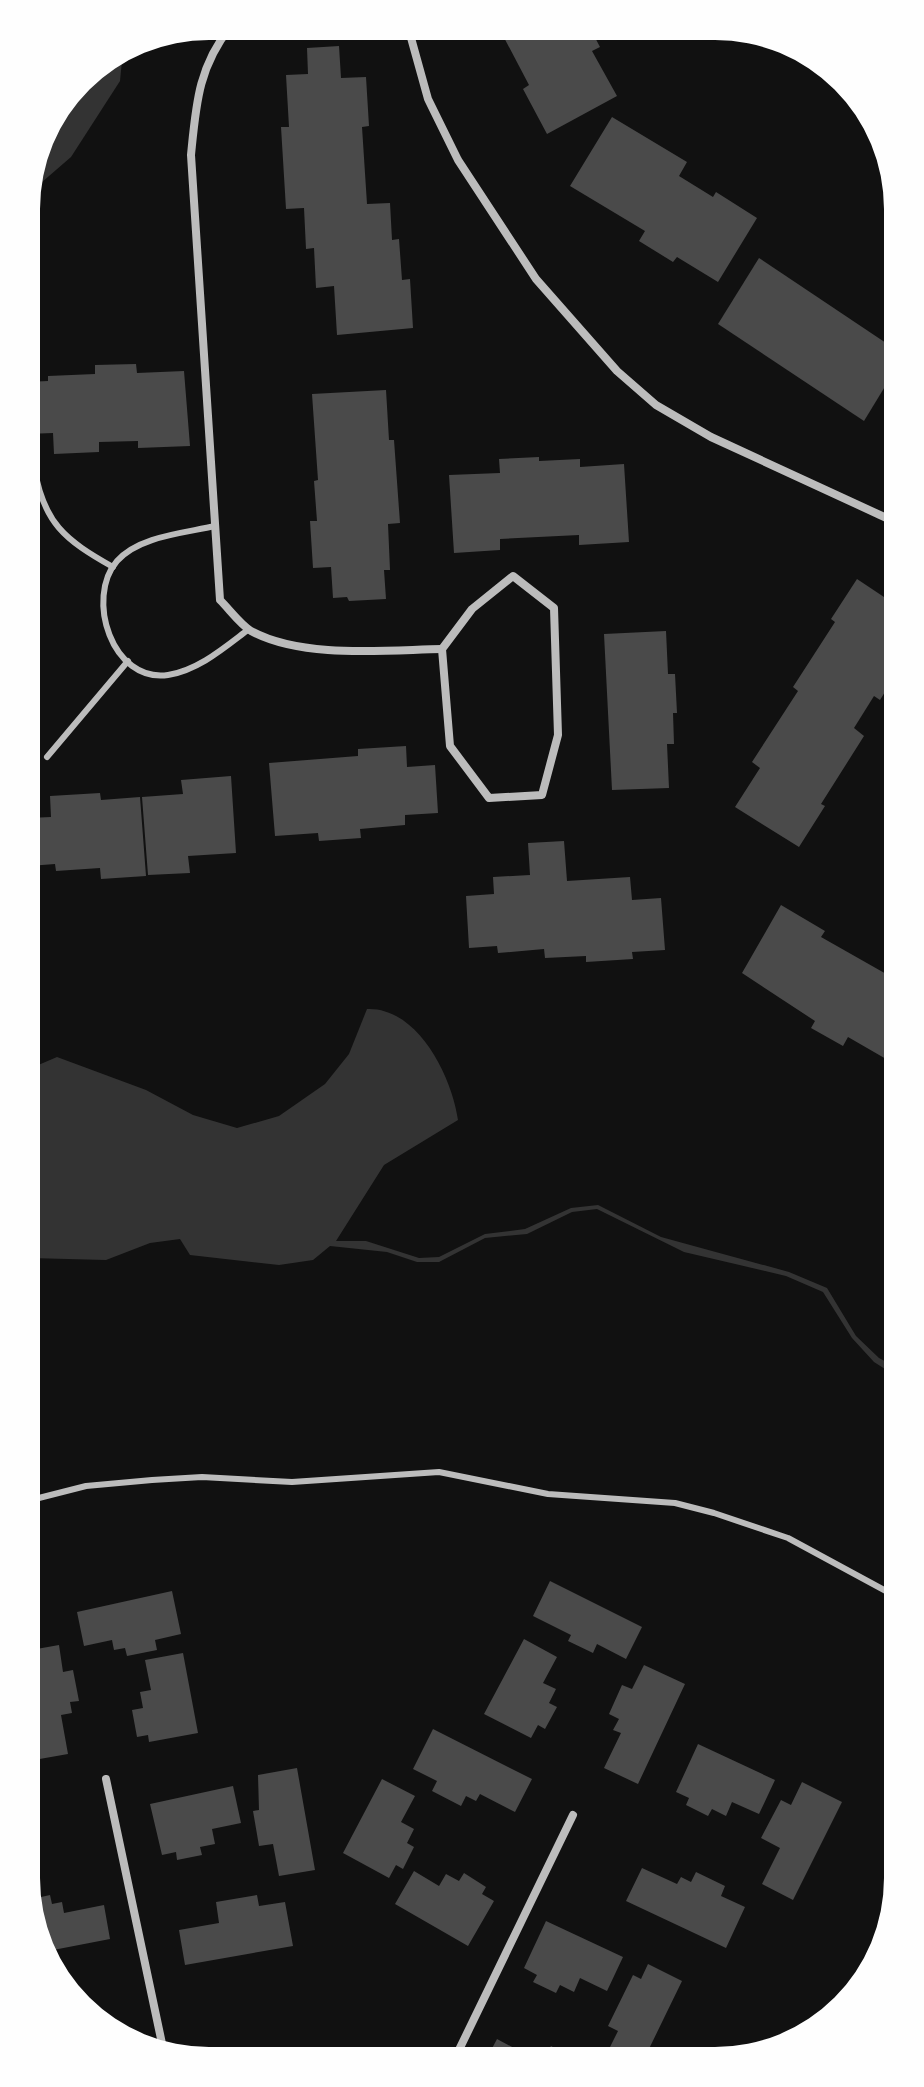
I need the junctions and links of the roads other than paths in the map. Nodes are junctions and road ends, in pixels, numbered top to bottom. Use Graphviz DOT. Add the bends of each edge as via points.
graph roads {
  1 [pos="220,40"];
  2 [pos="412,40"];
  3 [pos="40,494"];
  4 [pos="884,517"];
  5 [pos="215,526"];
  6 [pos="113,567"];
  7 [pos="249,629"];
  8 [pos="442,649"];
  9 [pos="128,661"];
  10 [pos="47,757"];
  11 [pos="40,1498"];
  12 [pos="884,1590"];
  13 [pos="106,1779"];
  14 [pos="573,1815"];
  15 [pos="161,2040"];
  16 [pos="460,2047"];
  1 -- 5 [label="street" via="197,88 191,155"];
  2 -- 4 [label="street" via="428,99 458,160 536,279 617,371 656,405 711,437"];
  3 -- 6 [label="lane" via="65,537"];
  5 -- 6 [label="lane" via="134,548"];
  5 -- 7 [label="street" via="220,600"];
  6 -- 9 [label="lane" via="102,604 106,624"];
  7 -- 8 [label="street" via="273,640 336,650"];
  7 -- 9 [label="lane" via="193,667 166,675 137,670"];
  8 -- 8 [label="street" via="450,746 489,798 542,795 558,735 554,608 513,576 472,609"];
  9 -- 10 [label="lane"];
  11 -- 12 [label="lane" via="86,1486 152,1480 292,1482 439,1472 548,1494 675,1503 714,1513 788,1538"];
  13 -- 15 [label="street"];
  14 -- 16 [label="street"];
}
